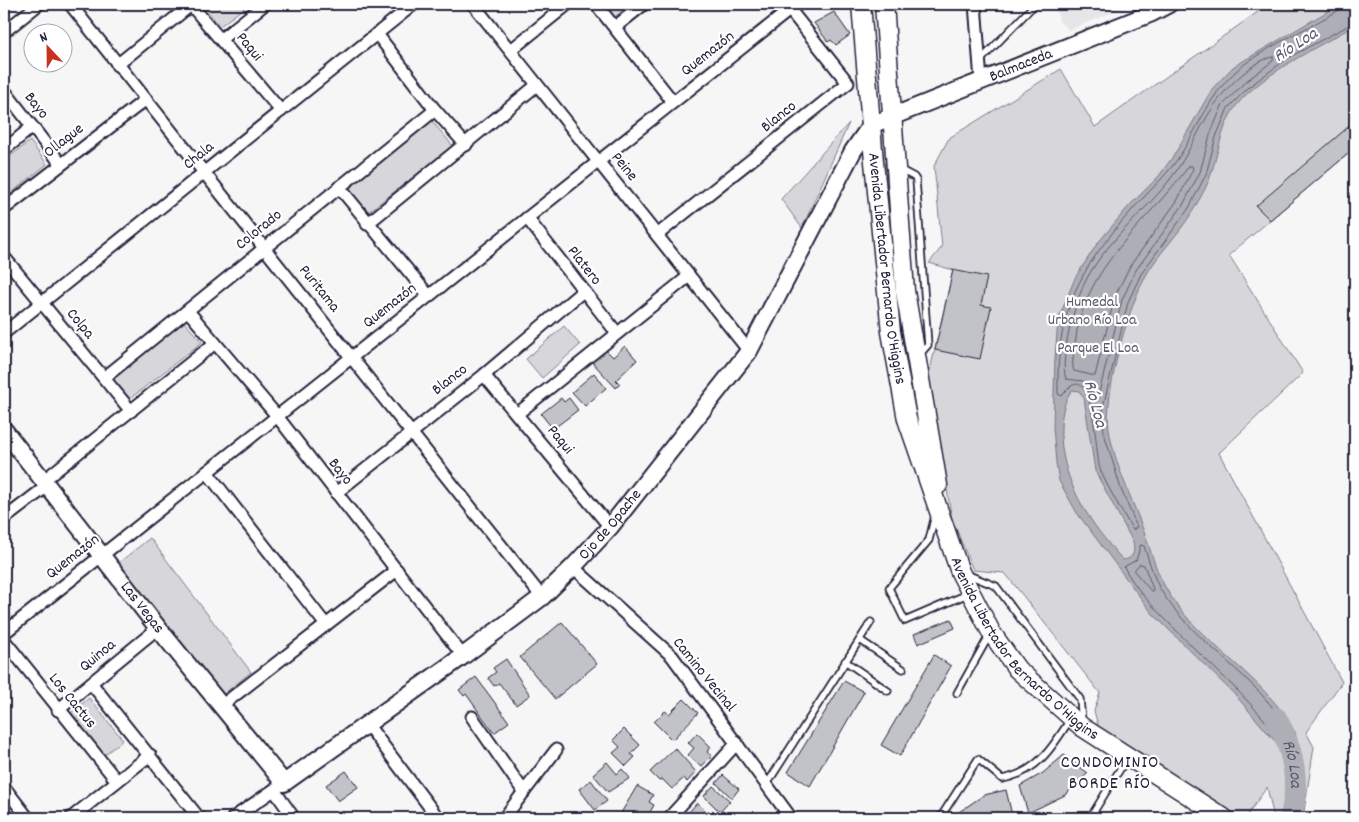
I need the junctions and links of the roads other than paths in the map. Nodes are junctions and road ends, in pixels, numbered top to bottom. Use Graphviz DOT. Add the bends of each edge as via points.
graph roads {
  1 [pos="39,4"];
  2 [pos="70,4"];
  3 [pos="192,4"];
  4 [pos="265,4"];
  5 [pos="414,4"];
  6 [pos="473,4"];
  7 [pos="568,4"];
  8 [pos="596,4"];
  9 [pos="644,4"];
  10 [pos="861,4"];
  11 [pos="884,4"];
  12 [pos="975,4"];
  13 [pos="1035,4"];
  14 [pos="1169,4"];
  15 [pos="793,7"];
  16 [pos="615,27"];
  17 [pos="4,32"];
  18 [pos="377,34"];
  19 [pos="221,38"];
  20 [pos="511,50"];
  21 [pos="979,62"];
  22 [pos="117,65"];
  23 [pos="981,81"];
  24 [pos="537,85"];
  25 [pos="4,90"];
  26 [pos="146,100"];
  27 [pos="673,102"];
  28 [pos="436,110"];
  29 [pos="281,111"];
  30 [pos="894,118"];
  31 [pos="871,125"];
  32 [pos="32,128"];
  33 [pos="466,145"];
  34 [pos="4,150"];
  35 [pos="598,162"];
  36 [pos="61,164"];
  37 [pos="897,168"];
  38 [pos="205,172"];
  39 [pos="339,187"];
  40 [pos="4,209"];
  41 [pos="527,218"];
  42 [pos="368,224"];
  43 [pos="657,235"];
  44 [pos="264,246"];
  45 [pos="4,258"];
  46 [pos="689,276"];
  47 [pos="923,290"];
  48 [pos="583,291"];
  49 [pos="905,291"];
  50 [pos="429,296"];
  51 [pos="41,303"];
  52 [pos="188,311"];
  53 [pos="4,333"];
  54 [pos="617,334"];
  55 [pos="215,343"];
  56 [pos="749,351"];
  57 [pos="352,357"];
  58 [pos="917,358"];
  59 [pos="484,375"];
  60 [pos="104,378"];
  61 [pos="130,411"];
  62 [pos="517,414"];
  63 [pos="277,416"];
  64 [pos="4,430"];
  65 [pos="412,431"];
  66 [pos="207,472"];
  67 [pos="45,483"];
  68 [pos="336,493"];
  69 [pos="937,506"];
  70 [pos="4,519"];
  71 [pos="610,527"];
  72 [pos="944,528"];
  73 [pos="101,556"];
  74 [pos="573,568"];
  75 [pos="397,570"];
  76 [pos="960,572"];
  77 [pos="970,592"];
  78 [pos="542,596"];
  79 [pos="871,622"];
  80 [pos="326,625"];
  81 [pos="158,628"];
  82 [pos="991,632"];
  83 [pos="4,633"];
  84 [pos="4,640"];
  85 [pos="860,640"];
  86 [pos="463,656"];
  87 [pos="845,661"];
  88 [pos="903,669"];
  89 [pos="92,683"];
  90 [pos="888,691"];
  91 [pos="957,693"];
  92 [pos="222,706"];
  93 [pos="58,710"];
  94 [pos="472,718"];
  95 [pos="1077,722"];
  96 [pos="367,724"];
  97 [pos="737,743"];
  98 [pos="556,750"];
  99 [pos="150,755"];
  100 [pos="1128,756"];
  101 [pos="117,781"];
  102 [pos="767,785"];
  103 [pos="4,787"];
  104 [pos="279,787"];
  105 [pos="524,792"];
  106 [pos="28,818"];
  107 [pos="71,818"];
  108 [pos="199,818"];
  109 [pos="234,818"];
  110 [pos="294,818"];
  111 [pos="438,818"];
  112 [pos="504,818"];
  113 [pos="669,818"];
  114 [pos="791,818"];
  115 [pos="940,818"];
  116 [pos="1090,818"];
  117 [pos="1224,818"];
  1 -- 17 [label="street"];
  2 -- 22 [label="street, Puritama"];
  3 -- 19 [label="street, Paqui"];
  3 -- 22 [label="street"];
  4 -- 19 [label="street"];
  5 -- 18 [label="street, Chala"];
  6 -- 20 [label="street, Peine"];
  7 -- 20 [label="street"];
  8 -- 16 [label="street"];
  9 -- 16 [label="street"];
  10 -- 31 [label="main road, Avenida Libertador Bernardo O'Higgins"];
  11 -- 30 [label="main road, Avenida Libertador Bernardo O'Higgins"];
  12 -- 21 [label="street"];
  13 -- 21 [label="lane"];
  14 -- 23 [label="main road, Balmaceda"];
  15 -- 27 [label="street, Quemazón"];
  15 -- 43 [label="street, Blanco" via="848,83"];
  16 -- 27 [label="street"];
  18 -- 28 [label="street"];
  18 -- 29 [label="street, Chala"];
  19 -- 29 [label="street, Paqui"];
  20 -- 24 [label="street, Peine"];
  21 -- 23 [label="street"];
  22 -- 26 [label="street, Puritama"];
  23 -- 30 [label="main road, Balmaceda" via="905,110"];
  24 -- 33 [label="street"];
  24 -- 35 [label="street, Peine"];
  25 -- 32 [label="street, Bayo"];
  26 -- 36 [label="street, Ollague"];
  26 -- 38 [label="street, Puritama"];
  27 -- 35 [label="street, Quemazón"];
  28 -- 33 [label="street"];
  28 -- 39 [label="street, Colorado"];
  29 -- 38 [label="street, Chala"];
  30 -- 31 [label="main road, Balmaceda"];
  30 -- 37 [label="main road, Avenida Libertador Bernardo O'Higgins"];
  31 -- 56 [label="main road, Ojo de Opache" via="853,151"];
  31 -- 69 [label="main road, Avenida Libertador Bernardo O'Higgins" via="891,332 907,419"];
  32 -- 34 [label="street, Ollague"];
  32 -- 36 [label="street, Bayo"];
  33 -- 42 [label="street"];
  35 -- 41 [label="street, Quemazón"];
  35 -- 43 [label="street, Peine"];
  36 -- 40 [label="street, Ollague"];
  37 -- 47 [label="lane" via="916,180"];
  37 -- 49 [label="main road, Avenida Libertador Bernardo O'Higgins"];
  38 -- 44 [label="street, Puritama"];
  38 -- 51 [label="street, Chala"];
  39 -- 42 [label="street"];
  39 -- 44 [label="street, Colorado"];
  41 -- 48 [label="street, Platero"];
  41 -- 50 [label="street, Quemazón"];
  42 -- 50 [label="street"];
  43 -- 46 [label="street, Peine"];
  44 -- 52 [label="street, Colorado"];
  44 -- 57 [label="street, Puritama"];
  45 -- 51 [label="street, Colpa"];
  46 -- 54 [label="street"];
  46 -- 56 [label="street, Peine"];
  47 -- 49 [label="lane"];
  47 -- 58 [label="lane" via="928,344"];
  48 -- 54 [label="street, Platero"];
  48 -- 59 [label="street, Blanco"];
  49 -- 58 [label="main road, Avenida Libertador Bernardo O'Higgins"];
  50 -- 57 [label="street, Quemazón"];
  51 -- 53 [label="street, Chala"];
  51 -- 60 [label="street, Colpa"];
  52 -- 55 [label="street, Bayo"];
  52 -- 60 [label="street, Colorado"];
  54 -- 62 [label="street"];
  55 -- 61 [label="street"];
  55 -- 63 [label="street, Bayo"];
  56 -- 71 [label="main road, Ojo de Opache"];
  57 -- 63 [label="street, Quemazón"];
  57 -- 65 [label="street, Puritama"];
  58 -- 72 [label="main road, Avenida Libertador Bernardo O'Higgins"];
  59 -- 62 [label="street, Paqui"];
  59 -- 65 [label="street, Blanco"];
  60 -- 61 [label="street, Colpa"];
  61 -- 67 [label="street"];
  62 -- 71 [label="street, Paqui"];
  63 -- 66 [label="street, Quemazón"];
  63 -- 68 [label="street, Bayo"];
  64 -- 67 [label="main road, Las Vegas"];
  65 -- 68 [label="street, Blanco"];
  65 -- 78 [label="street, Puritama"];
  66 -- 73 [label="street, Quemazón"];
  66 -- 80 [label="street"];
  67 -- 70 [label="street"];
  67 -- 73 [label="main road, Las Vegas"];
  68 -- 75 [label="street, Bayo"];
  69 -- 72 [label="main road, Avenida Libertador Bernardo O'Higgins"];
  69 -- 77 [label="lane" via="928,540 889,588 905,621"];
  71 -- 74 [label="main road, Ojo de Opache"];
  72 -- 76 [label="main road, Avenida Libertador Bernardo O'Higgins"];
  73 -- 81 [label="main road, Las Vegas"];
  73 -- 83 [label="street, Quemazón"];
  74 -- 78 [label="main road, Ojo de Opache"];
  74 -- 97 [label="street, Camino Vecinal" via="672,656"];
  75 -- 80 [label="street"];
  75 -- 86 [label="street, Bayo"];
  76 -- 77 [label="main road, Avenida Libertador Bernardo O'Higgins"];
  76 -- 95 [label="lane" via="996,586 1080,700"];
  77 -- 82 [label="main road, Avenida Libertador Bernardo O'Higgins"];
  78 -- 86 [label="main road, Ojo de Opache"];
  79 -- 85 [label="lane"];
  80 -- 92 [label="street"];
  81 -- 89 [label="street, Quinoa"];
  81 -- 92 [label="main road, Las Vegas"];
  82 -- 91 [label="lane"];
  82 -- 95 [label="main road, Avenida Libertador Bernardo O'Higgins" via="1018,669"];
  84 -- 93 [label="street, Los Cactus"];
  85 -- 87 [label="lane"];
  85 -- 88 [label="lane"];
  86 -- 96 [label="main road, Ojo de Opache"];
  87 -- 90 [label="lane"];
  87 -- 102 [label="lane"];
  89 -- 93 [label="street, Quinoa"];
  89 -- 99 [label="street, Los Cactus"];
  92 -- 104 [label="main road, Las Vegas"];
  93 -- 101 [label="street, Los Cactus"];
  94 -- 105 [label="street"];
  95 -- 100 [label="main road, Avenida Libertador Bernardo O'Higgins"];
  95 -- 115 [label="lane" via="1027,772 1002,779 978,759"];
  96 -- 104 [label="main road, Ojo de Opache"];
  96 -- 111 [label="street"];
  97 -- 102 [label="street, Camino Vecinal"];
  97 -- 113 [label="street"];
  98 -- 105 [label="street"];
  99 -- 101 [label="street"];
  99 -- 108 [label="street, Los Cactus"];
  100 -- 116 [label="lane"];
  100 -- 117 [label="main road, Avenida Libertador Bernardo O'Higgins"];
  101 -- 107 [label="street"];
  102 -- 114 [label="street, Camino Vecinal"];
  103 -- 106 [label="street"];
  104 -- 109 [label="street, Ojo de Opache"];
  104 -- 110 [label="street"];
  105 -- 112 [label="street"];
}
